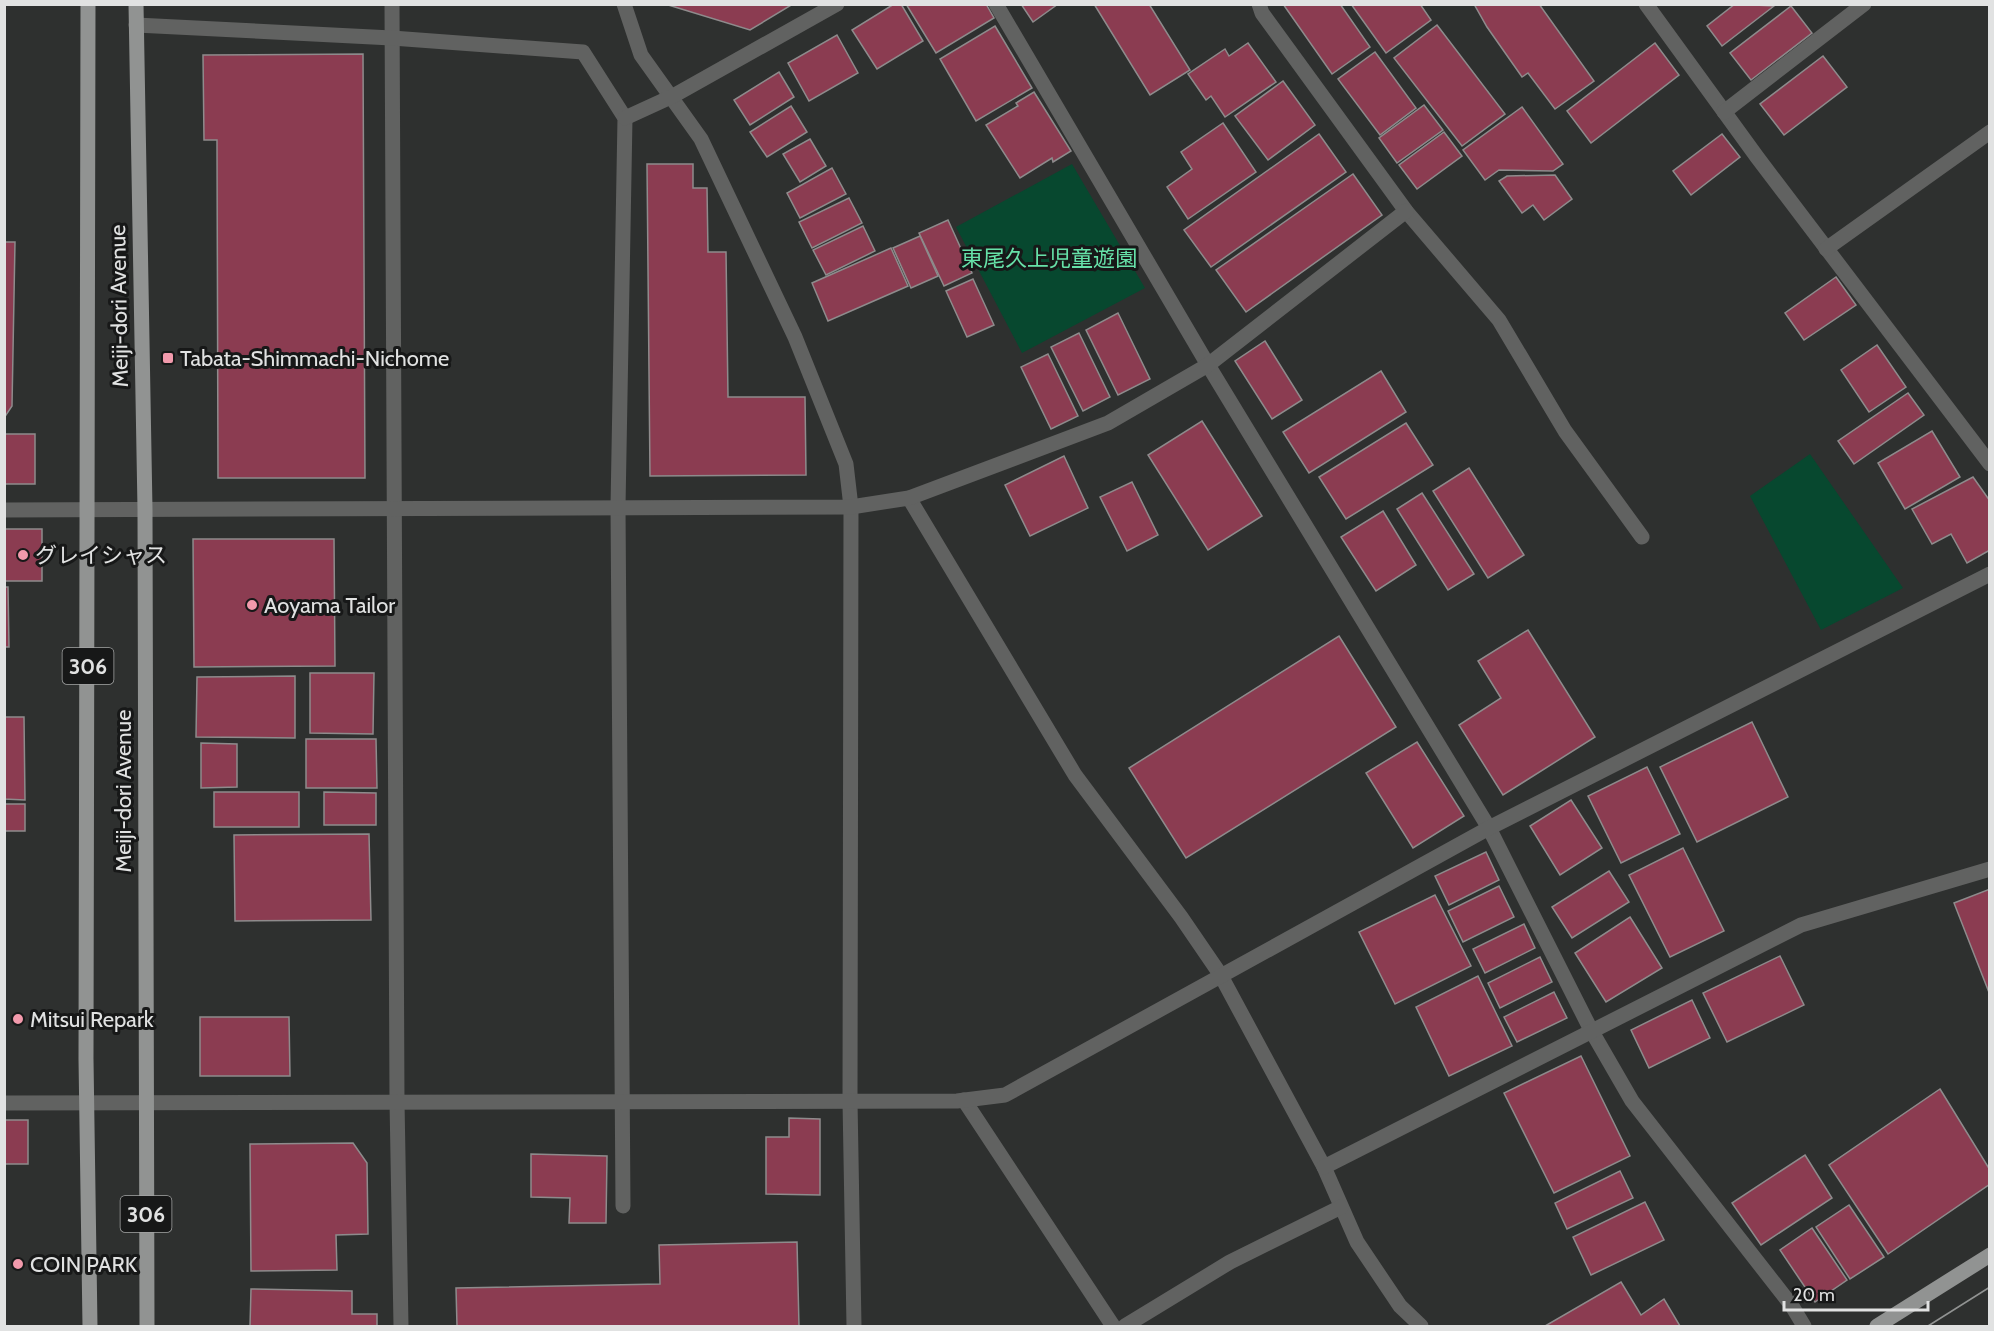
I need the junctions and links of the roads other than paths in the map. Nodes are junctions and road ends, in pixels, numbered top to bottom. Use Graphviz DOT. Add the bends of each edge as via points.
graph roads {
  1 [pos="88,4"];
  2 [pos="136,4"];
  3 [pos="392,4"];
  4 [pos="624,4"];
  5 [pos="837,4"];
  6 [pos="996,4"];
  7 [pos="1259,4"];
  8 [pos="1646,4"];
  9 [pos="1864,4"];
  10 [pos="136,25"];
  11 [pos="392,38"];
  12 [pos="673,96"];
  13 [pos="1724,112"];
  14 [pos="625,118"];
  15 [pos="1989,132"];
  16 [pos="1406,211"];
  17 [pos="1826,249"];
  18 [pos="1208,365"];
  19 [pos="1989,464"];
  20 [pos="909,498"];
  21 [pos="394,507"];
  22 [pos="618,507"];
  23 [pos="851,507"];
  24 [pos="89,509"];
  25 [pos="145,509"];
  26 [pos="4,510"];
  27 [pos="1642,537"];
  28 [pos="1989,574"];
  29 [pos="1489,828"];
  30 [pos="1989,869"];
  31 [pos="1220,974"];
  32 [pos="1591,1030"];
  33 [pos="964,1100"];
  34 [pos="397,1101"];
  35 [pos="623,1101"];
  36 [pos="850,1101"];
  37 [pos="87,1102"];
  38 [pos="145,1102"];
  39 [pos="4,1103"];
  40 [pos="1324,1167"];
  41 [pos="623,1206"];
  42 [pos="1341,1208"];
  43 [pos="1989,1255"];
  44 [pos="90,1326"];
  45 [pos="147,1326"];
  46 [pos="401,1326"];
  47 [pos="854,1326"];
  48 [pos="1113,1326"];
  49 [pos="1125,1326"];
  50 [pos="1421,1326"];
  51 [pos="1804,1326"];
  52 [pos="1877,1326"];
  1 -- 24 [label="main road, Meiji-dori Avenue / 306"];
  2 -- 10 [label="main road, Meiji-dori Avenue / 306"];
  3 -- 11 [label="street"];
  4 -- 12 [label="street" via="641,55"];
  5 -- 12 [label="street"];
  6 -- 18 [label="street"];
  7 -- 16 [label="street"];
  8 -- 13 [label="street"];
  9 -- 13 [label="street"];
  10 -- 11 [label="street"];
  10 -- 25 [label="main road, Meiji-dori Avenue / 306"];
  11 -- 14 [label="street" via="583,52"];
  11 -- 21 [label="street"];
  12 -- 14 [label="street"];
  12 -- 23 [label="street" via="701,139 795,337 846,464"];
  13 -- 17 [label="street"];
  14 -- 22 [label="street"];
  15 -- 17 [label="street"];
  16 -- 18 [label="street"];
  16 -- 27 [label="street" via="1499,320 1565,430"];
  17 -- 19 [label="street"];
  18 -- 20 [label="street" via="1108,423"];
  18 -- 29 [label="street"];
  20 -- 23 [label="street"];
  20 -- 31 [label="street" via="1075,775"];
  21 -- 22 [label="street"];
  21 -- 25 [label="street"];
  21 -- 34 [label="street"];
  22 -- 23 [label="street"];
  22 -- 35 [label="street"];
  23 -- 36 [label="street"];
  24 -- 25 [label="street"];
  24 -- 26 [label="street"];
  24 -- 37 [label="main road, Meiji-dori Avenue / 306"];
  25 -- 38 [label="main road, Meiji-dori Avenue / 306"];
  28 -- 29 [label="street"];
  29 -- 31 [label="street"];
  29 -- 32 [label="street"];
  30 -- 32 [label="street" via="1801,926"];
  31 -- 33 [label="street" via="1005,1095"];
  31 -- 40 [label="street"];
  32 -- 40 [label="street"];
  32 -- 51 [label="street" via="1632,1101"];
  33 -- 36 [label="street"];
  33 -- 48 [label="street"];
  34 -- 35 [label="street"];
  34 -- 38 [label="street"];
  34 -- 46 [label="street"];
  35 -- 36 [label="street"];
  35 -- 41 [label="street"];
  36 -- 47 [label="street"];
  37 -- 38 [label="street"];
  37 -- 39 [label="street"];
  37 -- 44 [label="main road, Meiji-dori Avenue / 306"];
  38 -- 45 [label="main road, Meiji-dori Avenue / 306"];
  40 -- 42 [label="street"];
  42 -- 49 [label="street" via="1230,1262"];
  42 -- 50 [label="street" via="1357,1242 1400,1306"];
  43 -- 52 [label="main road"];
}
